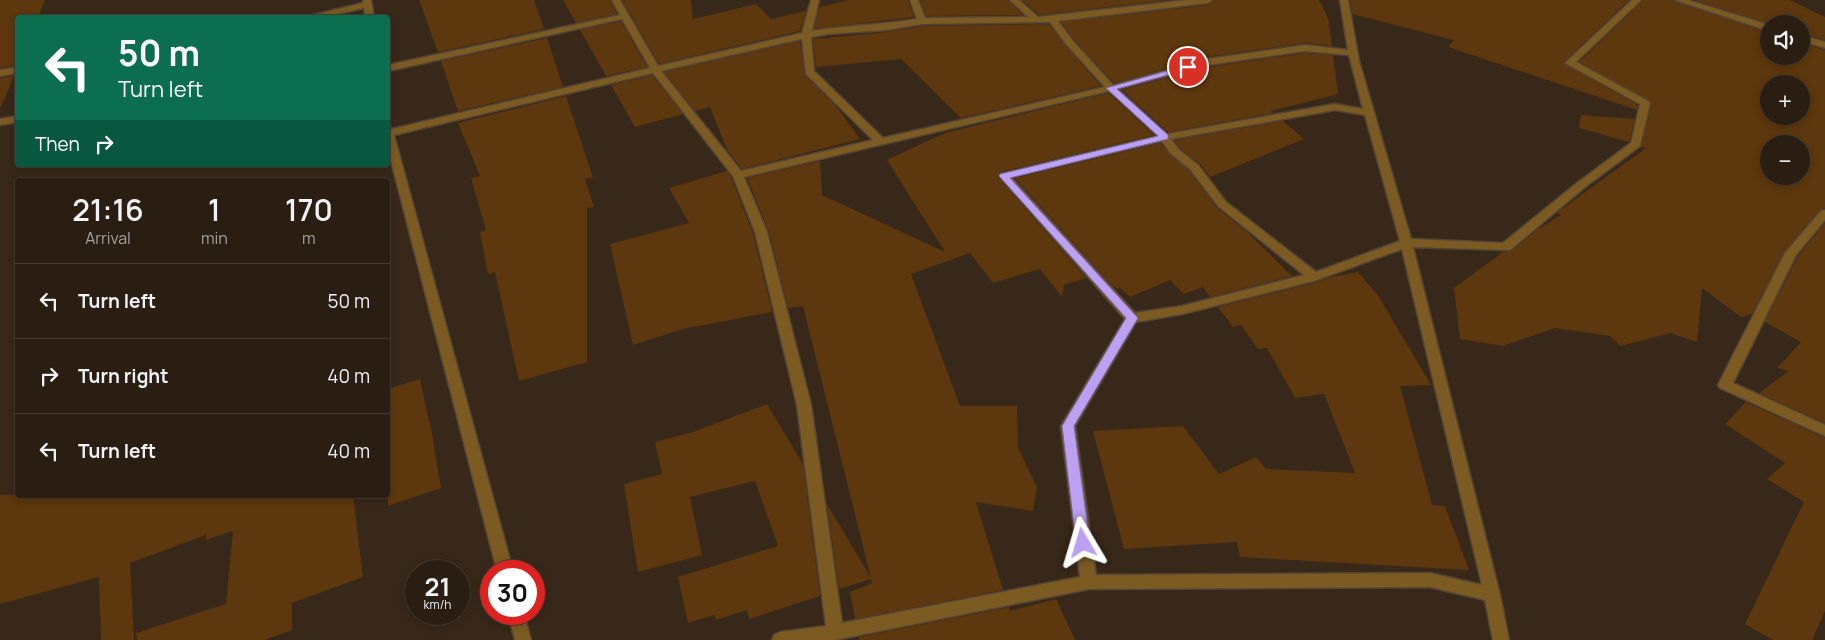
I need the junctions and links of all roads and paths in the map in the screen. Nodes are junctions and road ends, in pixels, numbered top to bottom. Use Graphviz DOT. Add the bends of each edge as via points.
graph roads {
  1 [pos="616,0"];
  2 [pos="815,0"];
  3 [pos="914,0"];
  4 [pos="1014,0"];
  5 [pos="1208,0"];
  6 [pos="1344,0"];
  7 [pos="1637,0"];
  8 [pos="1679,0"];
  9 [pos="368,2"];
  10 [pos="317,15"];
  11 [pos="370,15"];
  12 [pos="625,16"];
  13 [pos="1036,19"];
  14 [pos="1052,19"];
  15 [pos="922,21"];
  16 [pos="1760,25"];
  17 [pos="806,36"];
  18 [pos="1810,41"];
  19 [pos="1825,45"];
  20 [pos="1352,53"];
  21 [pos="390,68"];
  22 [pos="655,69"];
  23 [pos="15,70"];
  24 [pos="0,73"];
  25 [pos="1111,88"];
  26 [pos="1369,113"];
  27 [pos="15,120"];
  28 [pos="0,122"];
  29 [pos="390,132"];
  30 [pos="1165,137"];
  31 [pos="390,140"];
  32 [pos="880,141"];
  33 [pos="738,175"];
  34 [pos="1825,212"];
  35 [pos="1406,243"];
  36 [pos="1314,277"];
  37 [pos="1132,318"];
  38 [pos="1825,431"];
  39 [pos="502,560"];
  40 [pos="1089,582"];
  41 [pos="1492,595"];
  42 [pos="519,625"];
  43 [pos="835,632"];
  44 [pos="523,640"];
  45 [pos="780,640"];
  46 [pos="1502,640"];
  1 -- 12 [label="street"];
  2 -- 17 [label="street"];
  3 -- 15 [label="street"];
  4 -- 13 [label="street"];
  5 -- 14 [label="street"];
  6 -- 20 [label="street"];
  7 -- 35 [label="street" via="1570,63 1645,103 1636,144 1506,247"];
  8 -- 16 [label="street"];
  9 -- 10 [label="street"];
  9 -- 11 [label="street"];
  12 -- 21 [label="street"];
  12 -- 22 [label="street"];
  13 -- 14 [label="street"];
  13 -- 15 [label="street"];
  14 -- 25 [label="street"];
  15 -- 17 [label="street"];
  17 -- 22 [label="street"];
  17 -- 32 [label="street" via="809,72"];
  18 -- 19 [label="street"];
  20 -- 25 [label="street" via="1305,48 1216,60"];
  20 -- 26 [label="street"];
  22 -- 29 [label="street"];
  22 -- 33 [label="street"];
  23 -- 24 [label="street"];
  25 -- 30 [label="street"];
  25 -- 32 [label="street"];
  26 -- 30 [label="street" via="1335,106"];
  26 -- 35 [label="street"];
  27 -- 28 [label="street"];
  30 -- 36 [label="street" via="1174,151 1194,167 1222,204"];
  30 -- 37 [label="street" via="1004,176"];
  31 -- 39 [label="street"];
  32 -- 33 [label="street"];
  33 -- 43 [label="street" via="761,232 804,405"];
  34 -- 38 [label="street" via="1790,254 1725,385"];
  35 -- 36 [label="street"];
  35 -- 41 [label="street"];
  36 -- 37 [label="street" via="1182,310"];
  37 -- 40 [label="street" via="1068,426"];
  40 -- 41 [label="street" via="1430,580"];
  40 -- 43 [label="street"];
  41 -- 46 [label="street"];
  42 -- 44 [label="street"];
  43 -- 45 [label="street"];
}
